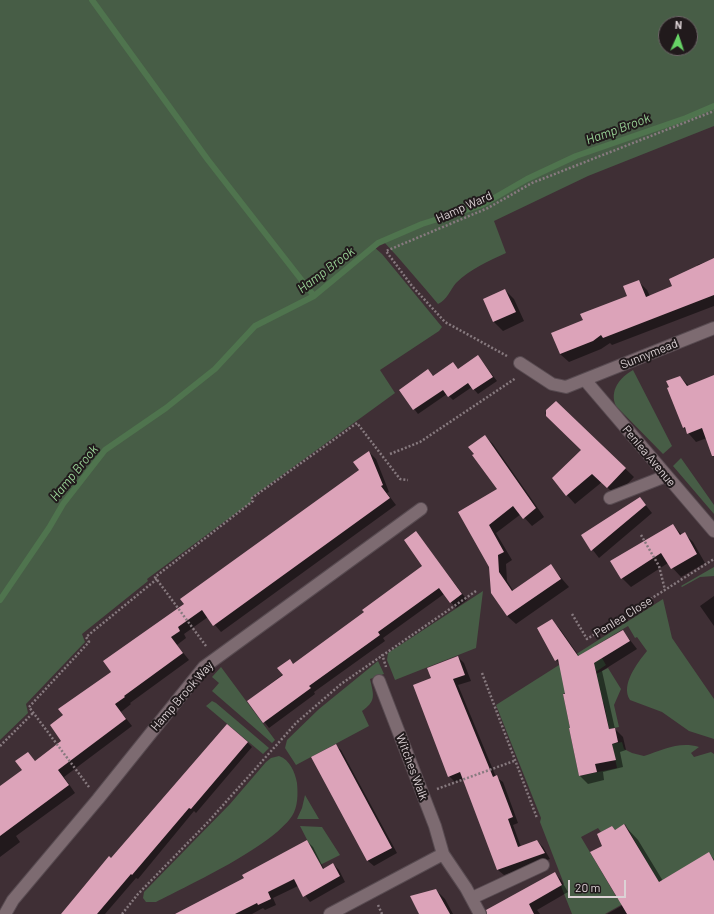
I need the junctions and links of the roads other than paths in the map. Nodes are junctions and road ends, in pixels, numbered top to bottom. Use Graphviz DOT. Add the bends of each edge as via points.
graph roads {
  1 [pos="714,328"];
  2 [pos="520,363"];
  3 [pos="585,380"];
  4 [pos="666,476"];
  5 [pos="610,498"];
  6 [pos="421,509"];
  7 [pos="714,531"];
  8 [pos="379,681"];
  9 [pos="443,854"];
  10 [pos="543,865"];
  11 [pos="472,898"];
  12 [pos="5,914"];
  13 [pos="330,914"];
  14 [pos="480,914"];
  1 -- 3 [label="street, Sunnymead"];
  2 -- 3 [label="street, Sunnymead" via="552,384 566,387"];
  3 -- 4 [label="street, Penlea Avenue"];
  4 -- 5 [label="street"];
  4 -- 7 [label="street, Penlea Avenue"];
  6 -- 12 [label="street, Hamp Brook Way" via="215,658 196,677 13,900"];
  8 -- 9 [label="street, Witches Walk" via="423,794"];
  9 -- 11 [label="street, Witches Walk"];
  9 -- 13 [label="street"];
  10 -- 11 [label="street"];
  11 -- 14 [label="street, Witches Walk"];
}
